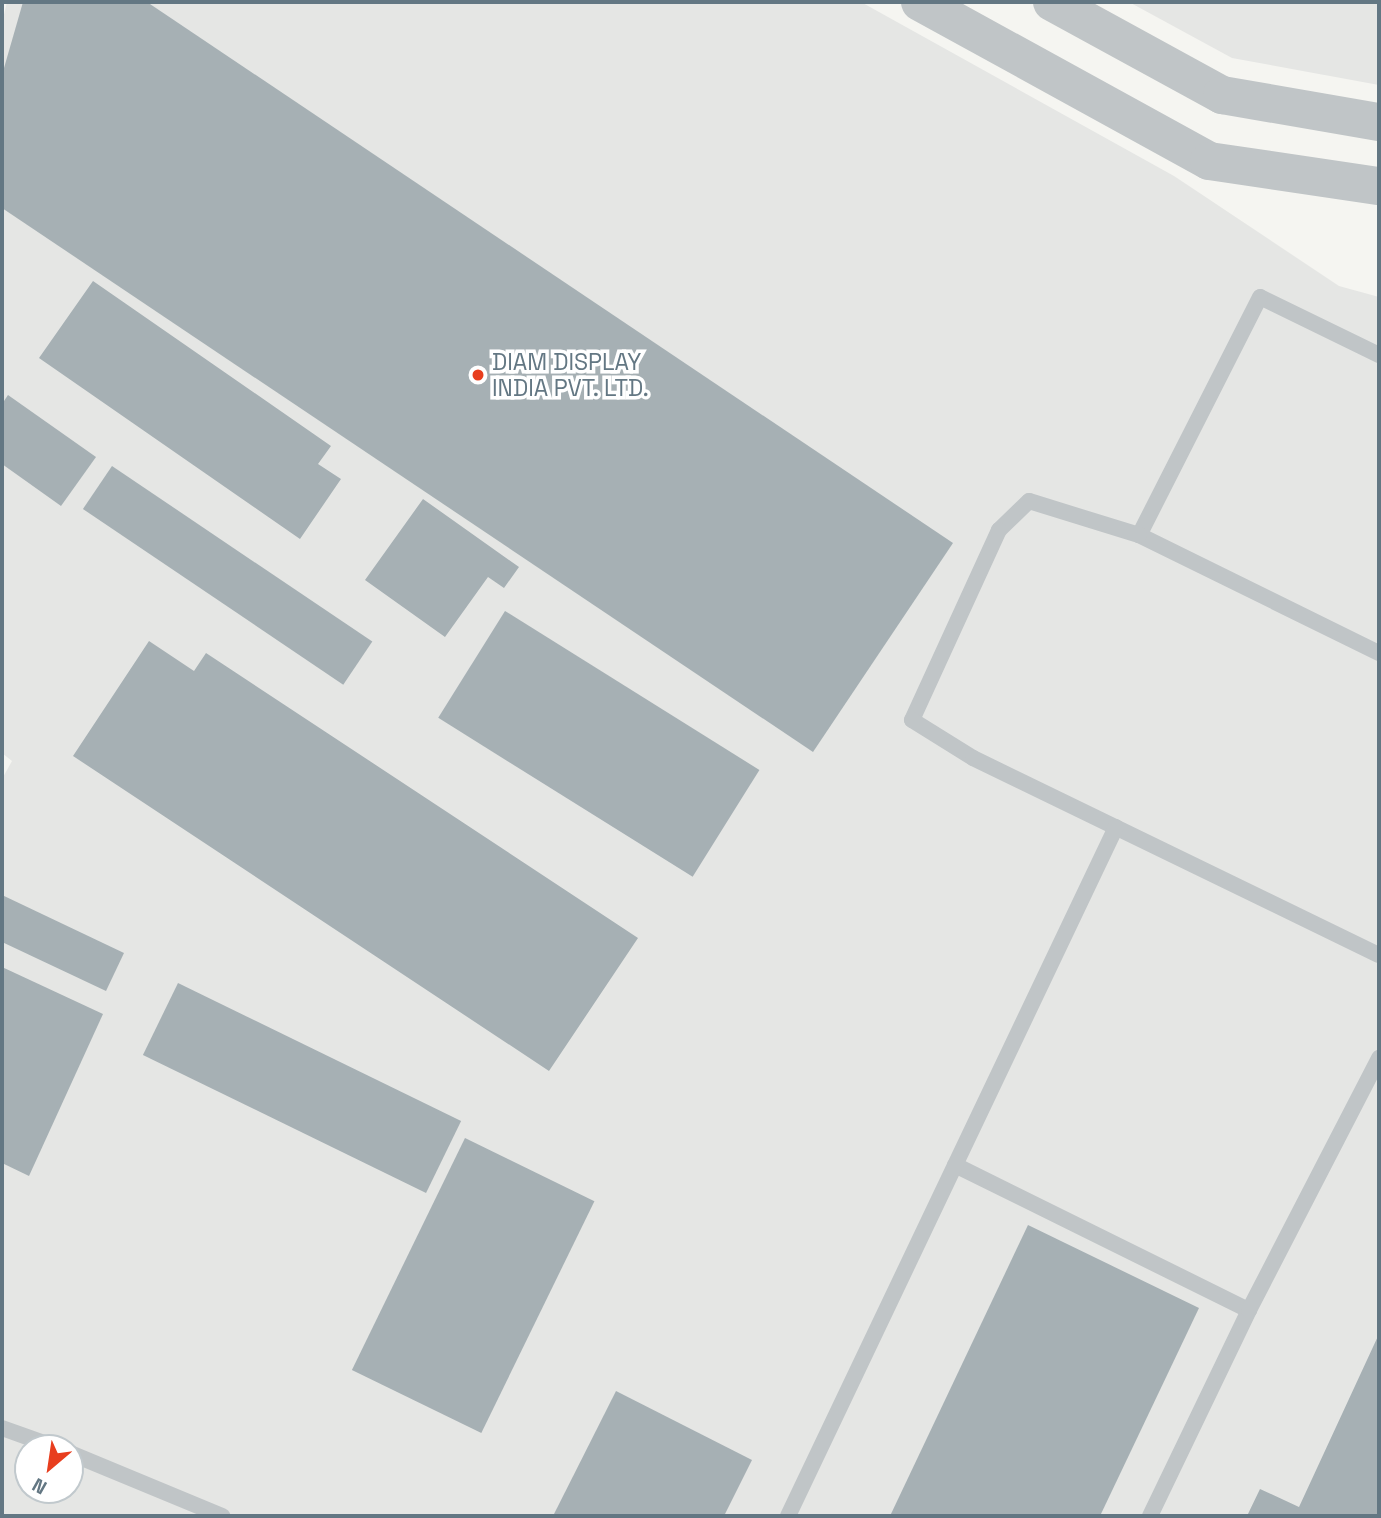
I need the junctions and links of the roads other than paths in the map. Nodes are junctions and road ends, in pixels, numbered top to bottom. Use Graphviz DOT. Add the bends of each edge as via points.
graph roads {
  1 [pos="920,2"];
  2 [pos="1052,2"];
  3 [pos="1379,122"];
  4 [pos="1379,186"];
  5 [pos="1379,355"];
  6 [pos="1139,535"];
  7 [pos="1379,653"];
  8 [pos="1116,827"];
  9 [pos="1379,955"];
  10 [pos="1379,1058"];
  11 [pos="955,1165"];
  12 [pos="1249,1310"];
  13 [pos="2,1427"];
  14 [pos="21,1434"];
  15 [pos="84,1459"];
  16 [pos="222,1516"];
  17 [pos="788,1516"];
  18 [pos="1150,1516"];
  1 -- 4 [label="street" via="1209,161"];
  2 -- 3 [label="street" via="1222,95"];
  5 -- 6 [label="lane" via="1260,297"];
  6 -- 7 [label="lane"];
  6 -- 8 [label="lane" via="1029,501 999,530 912,720 974,758"];
  8 -- 9 [label="lane"];
  8 -- 11 [label="lane"];
  10 -- 12 [label="lane"];
  11 -- 12 [label="lane"];
  11 -- 17 [label="lane"];
  12 -- 18 [label="lane"];
  13 -- 14 [label="lane"];
  15 -- 16 [label="lane"];
}
